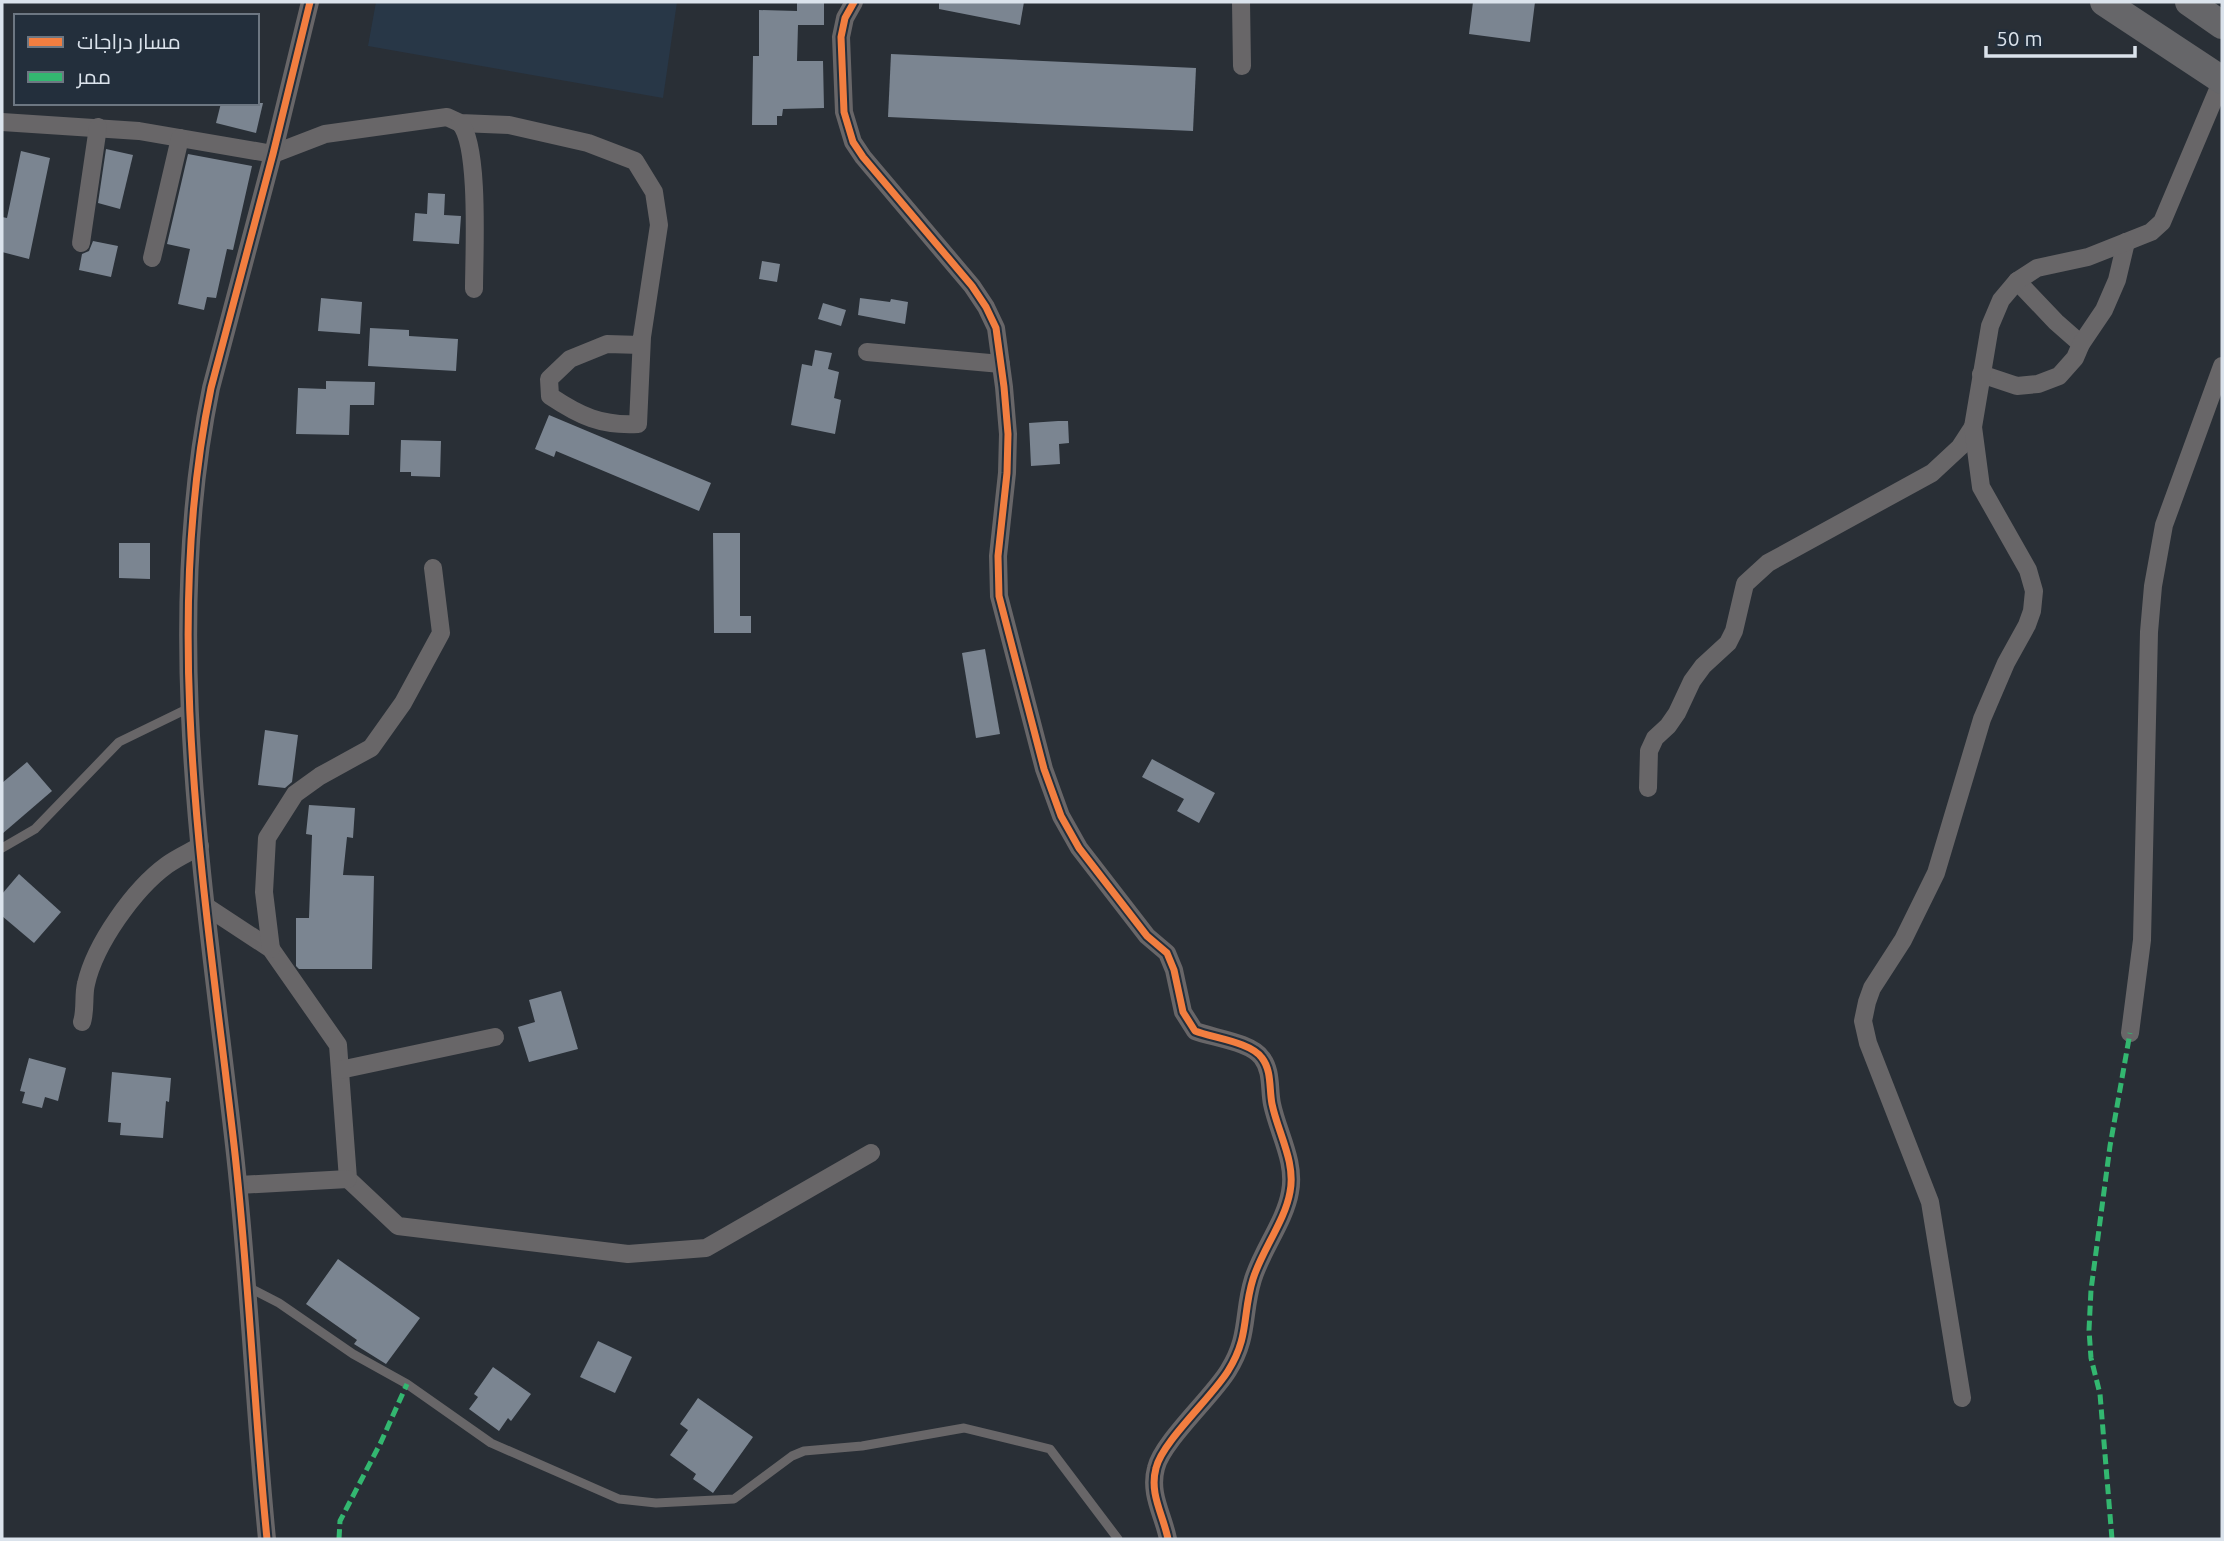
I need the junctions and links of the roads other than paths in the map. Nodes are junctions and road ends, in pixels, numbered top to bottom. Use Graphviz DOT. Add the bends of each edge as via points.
graph roads {
  1 [pos="310,2"];
  2 [pos="854,2"];
  3 [pos="1241,2"];
  4 [pos="2104,2"];
  5 [pos="2189,2"];
  6 [pos="2222,25"];
  7 [pos="1242,66"];
  8 [pos="2222,80"];
  9 [pos="2,122"];
  10 [pos="460,123"];
  11 [pos="98,127"];
  12 [pos="180,138"];
  13 [pos="273,154"];
  14 [pos="2126,242"];
  15 [pos="81,243"];
  16 [pos="152,258"];
  17 [pos="2017,281"];
  18 [pos="474,289"];
  19 [pos="642,337"];
  20 [pos="2081,344"];
  21 [pos="867,352"];
  22 [pos="1002,364"];
  23 [pos="2222,366"];
  24 [pos="1981,374"];
  25 [pos="1973,427"];
  26 [pos="433,568"];
  27 [pos="191,707"];
  28 [pos="1648,788"];
  29 [pos="200,846"];
  30 [pos="2,848"];
  31 [pos="207,907"];
  32 [pos="271,949"];
  33 [pos="82,1022"];
  34 [pos="2130,1033"];
  35 [pos="495,1037"];
  36 [pos="340,1070"];
  37 [pos="871,1153"];
  38 [pos="348,1179"];
  39 [pos="239,1185"];
  40 [pos="247,1286"];
  41 [pos="1962,1398"];
  42 [pos="267,1539"];
  43 [pos="1118,1539"];
  44 [pos="1168,1539"];
  1 -- 13 [label="street"];
  2 -- 22 [label="street" via="841,37 847,126 863,157 986,307 996,328"];
  3 -- 7 [label="street"];
  4 -- 8 [label="highway"];
  5 -- 6 [label="highway"];
  8 -- 14 [label="street" via="2162,222"];
  9 -- 11 [label="street"];
  10 -- 13 [label="street" via="447,117 325,134"];
  10 -- 18 [label="street" via="469,140"];
  10 -- 19 [label="street" via="509,125 588,143 635,161 654,192 659,225"];
  11 -- 12 [label="street"];
  11 -- 15 [label="street"];
  12 -- 13 [label="street"];
  12 -- 16 [label="street"];
  13 -- 27 [label="street" via="204,425 187,592"];
  14 -- 17 [label="street" via="2088,257 2037,268"];
  14 -- 20 [label="street" via="2118,280"];
  17 -- 20 [label="street"];
  17 -- 24 [label="street" via="2001,300 1990,326"];
  19 -- 19 [label="street" via="641,345 607,344 570,359 549,379 550,396 578,414 617,425 638,424"];
  20 -- 24 [label="street" via="2059,376 2038,384 2017,386"];
  21 -- 22 [label="street"];
  22 -- 44 [label="street" via="1008,435 999,596 1044,769 1079,848 1147,936 1167,953 1183,1012 1195,1031 1254,1050 1264,1059 1291,1174 1290,1193 1252,1281 1240,1349 1156,1465 1153,1491"];
  23 -- 34 [label="street" via="2164,524 2153,586 2142,940"];
  24 -- 25 [label="street"];
  25 -- 28 [label="street" via="1960,447 1932,472 1749,578 1728,643 1698,673 1678,713 1649,751"];
  25 -- 41 [label="street" via="1981,487 2028,570 2035,591 2032,611 1982,719 1936,873 1903,940 1872,988 1863,1021 1930,1202"];
  26 -- 32 [label="street" via="441,633 403,703 371,748 295,794 267,838 264,892"];
  27 -- 29 [label="street"];
  27 -- 30 [label="lane" via="119,742 35,829"];
  29 -- 31 [label="street"];
  29 -- 33 [label="street" via="166,866 127,905 101,943 85,986"];
  31 -- 32 [label="street"];
  31 -- 39 [label="street"];
  32 -- 36 [label="street" via="338,1045"];
  35 -- 36 [label="street"];
  36 -- 38 [label="street"];
  37 -- 38 [label="street" via="706,1248 628,1254 398,1226"];
  38 -- 39 [label="street"];
  39 -- 40 [label="street"];
  40 -- 42 [label="street"];
  40 -- 43 [label="lane" via="407,1384 491,1443 619,1499 656,1503 734,1499 804,1451 862,1447 964,1428 1050,1449"];
}
